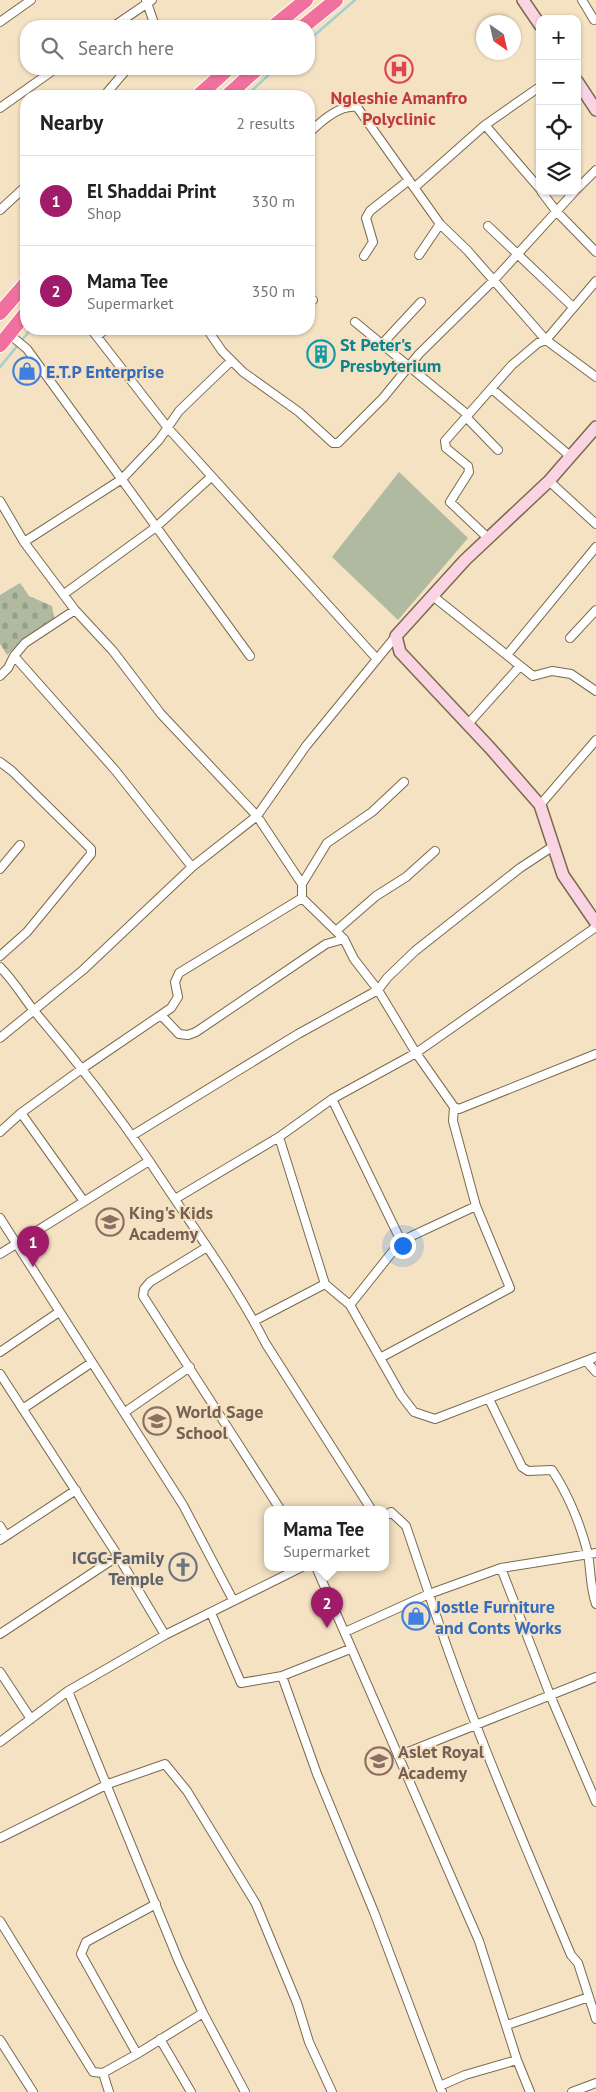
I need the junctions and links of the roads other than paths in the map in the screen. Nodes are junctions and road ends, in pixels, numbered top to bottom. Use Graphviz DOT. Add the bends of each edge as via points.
graph roads {
  1 [pos="31,0"];
  2 [pos="306,0"];
  3 [pos="336,0"];
  4 [pos="523,0"];
  5 [pos="582,0"];
  6 [pos="149,1"];
  7 [pos="536,19"];
  8 [pos="122,20"];
  9 [pos="153,20"];
  10 [pos="281,20"];
  11 [pos="311,20"];
  12 [pos="594,20"];
  13 [pos="0,22"];
  14 [pos="47,75"];
  15 [pos="122,75"];
  16 [pos="221,75"];
  17 [pos="250,75"];
  18 [pos="581,86"];
  19 [pos="536,89"];
  20 [pos="25,90"];
  21 [pos="109,90"];
  22 [pos="205,90"];
  23 [pos="234,90"];
  24 [pos="20,94"];
  25 [pos="594,103"];
  26 [pos="0,108"];
  27 [pos="485,125"];
  28 [pos="315,128"];
  29 [pos="596,170"];
  30 [pos="409,180"];
  31 [pos="536,185"];
  32 [pos="581,185"];
  33 [pos="415,187"];
  34 [pos="20,192"];
  35 [pos="544,195"];
  36 [pos="571,195"];
  37 [pos="0,210"];
  38 [pos="556,211"];
  39 [pos="440,224"];
  40 [pos="488,226"];
  41 [pos="596,252"];
  42 [pos="518,253"];
  43 [pos="419,255"];
  44 [pos="364,256"];
  45 [pos="494,280"];
  46 [pos="596,281"];
  47 [pos="20,290"];
  48 [pos="420,302"];
  49 [pos="573,307"];
  50 [pos="0,313"];
  51 [pos="20,321"];
  52 [pos="355,322"];
  53 [pos="212,335"];
  54 [pos="97,336"];
  55 [pos="4,339"];
  56 [pos="546,340"];
  57 [pos="382,344"];
  58 [pos="231,361"];
  59 [pos="409,366"];
  60 [pos="596,377"];
  61 [pos="492,389"];
  62 [pos="467,416"];
  63 [pos="596,427"];
  64 [pos="168,428"];
  65 [pos="498,450"];
  66 [pos="570,456"];
  67 [pos="211,477"];
  68 [pos="122,479"];
  69 [pos="549,481"];
  70 [pos="0,501"];
  71 [pos="596,524"];
  72 [pos="156,527"];
  73 [pos="488,538"];
  74 [pos="24,542"];
  75 [pos="596,547"];
  76 [pos="64,594"];
  77 [pos="434,597"];
  78 [pos="75,610"];
  79 [pos="596,610"];
  80 [pos="396,636"];
  81 [pos="570,638"];
  82 [pos="507,655"];
  83 [pos="14,656"];
  84 [pos="250,656"];
  85 [pos="376,658"];
  86 [pos="520,666"];
  87 [pos="0,676"];
  88 [pos="596,691"];
  89 [pos="468,724"];
  90 [pos="596,740"];
  91 [pos="0,762"];
  92 [pos="404,782"];
  93 [pos="540,804"];
  94 [pos="257,816"];
  95 [pos="20,845"];
  96 [pos="552,847"];
  97 [pos="434,851"];
  98 [pos="192,867"];
  99 [pos="0,869"];
  100 [pos="302,884"];
  101 [pos="302,898"];
  102 [pos="596,923"];
  103 [pos="596,927"];
  104 [pos="337,930"];
  105 [pos="344,939"];
  106 [pos="0,956"];
  107 [pos="0,967"];
  108 [pos="378,990"];
  109 [pos="35,1012"];
  110 [pos="162,1016"];
  111 [pos="0,1038"];
  112 [pos="416,1053"];
  113 [pos="596,1054"];
  114 [pos="83,1068"];
  115 [pos="332,1099"];
  116 [pos="454,1107"];
  117 [pos="21,1113"];
  118 [pos="0,1132"];
  119 [pos="134,1136"];
  120 [pos="279,1138"];
  121 [pos="149,1161"];
  122 [pos="175,1199"];
  123 [pos="83,1200"];
  124 [pos="476,1206"];
  125 [pos="0,1218"];
  126 [pos="401,1241"];
  127 [pos="16,1243"];
  128 [pos="208,1247"];
  129 [pos="0,1254"];
  130 [pos="325,1284"];
  131 [pos="350,1305"];
  132 [pos="59,1312"];
  133 [pos="254,1322"];
  134 [pos="0,1352"];
  135 [pos="596,1357"];
  136 [pos="380,1358"];
  137 [pos="586,1361"];
  138 [pos="91,1363"];
  139 [pos="190,1367"];
  140 [pos="596,1372"];
  141 [pos="0,1374"];
  142 [pos="489,1399"];
  143 [pos="24,1408"];
  144 [pos="125,1412"];
  145 [pos="76,1490"];
  146 [pos="278,1506"];
  147 [pos="369,1506"];
  148 [pos="389,1513"];
  149 [pos="0,1526"];
  150 [pos="3,1538"];
  151 [pos="592,1554"];
  152 [pos="118,1556"];
  153 [pos="501,1568"];
  154 [pos="294,1571"];
  155 [pos="318,1571"];
  156 [pos="428,1594"];
  157 [pos="233,1600"];
  158 [pos="596,1604"];
  159 [pos="211,1613"];
  160 [pos="345,1632"];
  161 [pos="0,1634"];
  162 [pos="165,1635"];
  163 [pos="350,1649"];
  164 [pos="0,1672"];
  165 [pos="282,1676"];
  166 [pos="596,1676"];
  167 [pos="68,1691"];
  168 [pos="550,1695"];
  169 [pos="31,1719"];
  170 [pos="477,1724"];
  171 [pos="0,1742"];
  172 [pos="398,1756"];
  173 [pos="108,1784"];
  174 [pos="596,1802"];
  175 [pos="0,1838"];
  176 [pos="156,1904"];
  177 [pos="0,1921"];
  178 [pos="589,1997"];
  179 [pos="202,2013"];
  180 [pos="596,2019"];
  181 [pos="507,2026"];
  182 [pos="160,2039"];
  183 [pos="0,2040"];
  184 [pos="137,2054"];
  185 [pos="517,2060"];
  186 [pos="103,2072"];
  187 [pos="596,2083"];
  188 [pos="441,2089"];
  189 [pos="33,2092"];
  190 [pos="109,2092"];
  191 [pos="191,2092"];
  192 [pos="245,2092"];
  193 [pos="332,2092"];
  194 [pos="530,2092"];
  195 [pos="572,2092"];
  1 -- 13 [label="street"];
  2 -- 10 [label="highway"];
  3 -- 11 [label="highway"];
  4 -- 7 [label="street"];
  5 -- 12 [label="street"];
  6 -- 8 [label="street"];
  6 -- 9 [label="street"];
  14 -- 20 [label="street"];
  15 -- 21 [label="street"];
  16 -- 22 [label="highway"];
  17 -- 23 [label="highway"];
  18 -- 25 [label="street"];
  19 -- 27 [label="street"];
  24 -- 26 [label="street"];
  27 -- 31 [label="street"];
  27 -- 33 [label="street"];
  28 -- 30 [label="street" via="348,105 357,106"];
  29 -- 32 [label="street"];
  30 -- 33 [label="street"];
  30 -- 44 [label="street" via="366,218 373,242"];
  33 -- 39 [label="street"];
  34 -- 37 [label="street"];
  35 -- 38 [label="street"];
  36 -- 38 [label="street"];
  38 -- 41 [label="street"];
  38 -- 42 [label="street"];
  39 -- 43 [label="street"];
  39 -- 45 [label="street"];
  40 -- 42 [label="street"];
  42 -- 45 [label="street"];
  42 -- 49 [label="street"];
  45 -- 56 [label="street"];
  45 -- 59 [label="street"];
  46 -- 49 [label="street"];
  47 -- 50 [label="highway"];
  48 -- 57 [label="street"];
  49 -- 56 [label="street"];
  51 -- 55 [label="highway"];
  52 -- 57 [label="street"];
  53 -- 58 [label="street"];
  54 -- 64 [label="street"];
  55 -- 68 [label="street" via="27,349"];
  56 -- 60 [label="street"];
  56 -- 61 [label="street" via="512,365"];
  57 -- 59 [label="street"];
  58 -- 59 [label="street" via="338,444"];
  58 -- 64 [label="street" via="179,411"];
  59 -- 62 [label="street"];
  61 -- 62 [label="street"];
  61 -- 66 [label="street"];
  62 -- 65 [label="street"];
  62 -- 73 [label="street" via="445,441 446,448 468,466 469,472 450,502"];
  63 -- 66 [label="street"];
  64 -- 67 [label="street"];
  64 -- 68 [label="street"];
  66 -- 69 [label="street"];
  67 -- 72 [label="street"];
  67 -- 85 [label="street"];
  68 -- 72 [label="street"];
  68 -- 74 [label="street"];
  69 -- 71 [label="street"];
  69 -- 73 [label="street"];
  70 -- 74 [label="street"];
  72 -- 76 [label="street"];
  72 -- 84 [label="street"];
  73 -- 77 [label="street" via="464,560"];
  74 -- 76 [label="street"];
  75 -- 82 [label="street"];
  76 -- 78 [label="street"];
  77 -- 80 [label="street"];
  77 -- 82 [label="street"];
  78 -- 83 [label="street" via="25,643"];
  78 -- 94 [label="street" via="161,714"];
  79 -- 81 [label="street"];
  80 -- 85 [label="street"];
  80 -- 89 [label="street" via="400,652"];
  82 -- 86 [label="street"];
  83 -- 87 [label="street"];
  83 -- 98 [label="street" via="115,770"];
  85 -- 94 [label="street" via="306,746"];
  86 -- 88 [label="street" via="532,676 552,671 571,674"];
  86 -- 89 [label="street"];
  89 -- 93 [label="street"];
  90 -- 93 [label="street"];
  91 -- 106 [label="street" via="91,849 91,854 27,932"];
  92 -- 100 [label="street" via="372,812 327,843"];
  93 -- 96 [label="street"];
  94 -- 98 [label="street"];
  94 -- 100 [label="street"];
  95 -- 99 [label="street"];
  96 -- 102 [label="street" via="563,875"];
  96 -- 108 [label="street" via="520,868 415,951"];
  97 -- 104 [label="street"];
  98 -- 109 [label="street"];
  100 -- 101 [label="street"];
  101 -- 104 [label="street"];
  101 -- 110 [label="street" via="179,973 175,982 177,1002"];
  103 -- 112 [label="street"];
  104 -- 105 [label="street"];
  105 -- 108 [label="street" via="354,959"];
  105 -- 110 [label="street" via="326,944 196,1032 183,1036"];
  107 -- 109 [label="street"];
  108 -- 112 [label="street"];
  108 -- 119 [label="street" via="298,1034"];
  109 -- 111 [label="street"];
  109 -- 114 [label="street"];
  110 -- 114 [label="street"];
  112 -- 115 [label="street"];
  112 -- 116 [label="street"];
  113 -- 116 [label="street" via="495,1095"];
  114 -- 117 [label="street"];
  114 -- 119 [label="street"];
  115 -- 120 [label="street"];
  115 -- 126 [label="street"];
  116 -- 124 [label="street" via="453,1120"];
  117 -- 118 [label="street"];
  117 -- 123 [label="street"];
  119 -- 121 [label="street"];
  120 -- 122 [label="street"];
  120 -- 130 [label="street"];
  121 -- 122 [label="street"];
  121 -- 123 [label="street"];
  122 -- 128 [label="street"];
  123 -- 127 [label="street"];
  124 -- 126 [label="street"];
  124 -- 136 [label="street" via="510,1288"];
  125 -- 127 [label="street"];
  126 -- 131 [label="street"];
  127 -- 129 [label="street"];
  127 -- 132 [label="street"];
  128 -- 133 [label="street"];
  128 -- 139 [label="street" via="150,1282 144,1289 143,1296"];
  130 -- 131 [label="street"];
  130 -- 133 [label="street"];
  131 -- 136 [label="street"];
  132 -- 134 [label="street"];
  132 -- 138 [label="street"];
  133 -- 147 [label="street"];
  135 -- 137 [label="street"];
  136 -- 142 [label="street" via="401,1395 422,1417 435,1419"];
  137 -- 140 [label="street"];
  137 -- 142 [label="street"];
  138 -- 143 [label="street"];
  138 -- 144 [label="street"];
  139 -- 144 [label="street"];
  139 -- 146 [label="street"];
  141 -- 143 [label="street"];
  142 -- 151 [label="street" via="522,1467 528,1471 552,1470 558,1479"];
  143 -- 145 [label="street"];
  144 -- 157 [label="street" via="183,1505"];
  145 -- 150 [label="street"];
  145 -- 152 [label="street"];
  148 -- 156 [label="street" via="406,1526"];
  149 -- 150 [label="street"];
  151 -- 153 [label="street"];
  151 -- 158 [label="street" via="591,1590"];
  152 -- 161 [label="street"];
  152 -- 162 [label="street"];
  153 -- 156 [label="street"];
  153 -- 168 [label="street"];
  154 -- 157 [label="street"];
  155 -- 160 [label="street"];
  156 -- 160 [label="street"];
  156 -- 170 [label="street"];
  157 -- 159 [label="street"];
  159 -- 162 [label="street"];
  159 -- 165 [label="street" via="241,1683"];
  160 -- 163 [label="street"];
  162 -- 167 [label="street"];
  163 -- 165 [label="street"];
  163 -- 172 [label="street"];
  164 -- 169 [label="street"];
  165 -- 188 [label="street" via="317,1774"];
  166 -- 168 [label="street"];
  167 -- 169 [label="street"];
  167 -- 173 [label="street"];
  168 -- 170 [label="street"];
  168 -- 174 [label="street"];
  169 -- 171 [label="street"];
  170 -- 172 [label="street"];
  170 -- 178 [label="street" via="535,1871 578,1963"];
  172 -- 181 [label="street" via="479,1941"];
  173 -- 175 [label="street"];
  173 -- 176 [label="street"];
  173 -- 193 [label="street" via="164,1764 187,1791 256,1904 297,2003 309,2042"];
  176 -- 179 [label="street"];
  176 -- 184 [label="street" via="86,1942 81,1954"];
  177 -- 186 [label="street" via="89,2068"];
  178 -- 180 [label="street"];
  178 -- 181 [label="street"];
  179 -- 182 [label="street"];
  179 -- 192 [label="street"];
  181 -- 185 [label="street"];
  182 -- 184 [label="street"];
  182 -- 191 [label="street"];
  183 -- 189 [label="street"];
  184 -- 186 [label="street"];
  185 -- 188 [label="street" via="465,2075"];
  185 -- 194 [label="street"];
  186 -- 190 [label="street"];
  187 -- 195 [label="street"];
}
